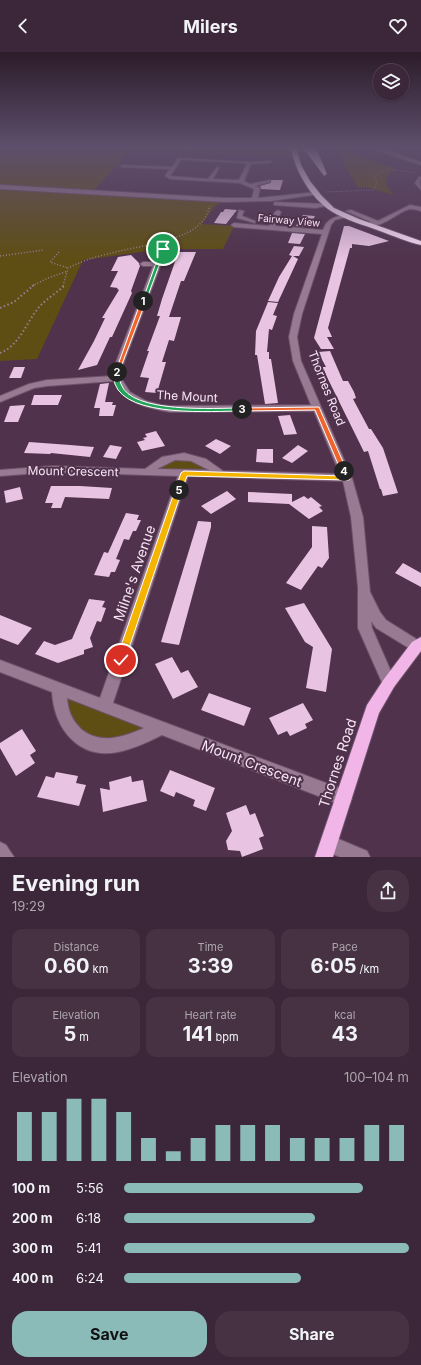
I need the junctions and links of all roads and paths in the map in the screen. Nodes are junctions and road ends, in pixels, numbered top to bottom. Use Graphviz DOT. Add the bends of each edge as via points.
graph roads {
  1 [pos="252,186"];
  2 [pos="311,186"];
  3 [pos="376,186"];
  4 [pos="0,187"];
  5 [pos="100,188"];
  6 [pos="95,193"];
  7 [pos="316,193"];
  8 [pos="257,200"];
  9 [pos="399,204"];
  10 [pos="210,205"];
  11 [pos="328,205"];
  12 [pos="410,207"];
  13 [pos="421,210"];
  14 [pos="241,211"];
  15 [pos="278,212"];
  16 [pos="348,213"];
  17 [pos="252,222"];
  18 [pos="374,224"];
  19 [pos="234,225"];
  20 [pos="271,228"];
  21 [pos="325,232"];
  22 [pos="421,243"];
  23 [pos="163,249"];
  24 [pos="44,250"];
  25 [pos="59,252"];
  26 [pos="0,256"];
  27 [pos="143,264"];
  28 [pos="158,264"];
  29 [pos="68,269"];
  30 [pos="0,308"];
  31 [pos="0,353"];
  32 [pos="116,378"];
  33 [pos="0,399"];
  34 [pos="317,408"];
  35 [pos="147,472"];
  36 [pos="0,473"];
  37 [pos="184,473"];
  38 [pos="220,474"];
  39 [pos="347,478"];
  40 [pos="364,587"];
  41 [pos="419,645"];
  42 [pos="0,666"];
  43 [pos="388,683"];
  44 [pos="59,688"];
  45 [pos="105,706"];
  46 [pos="161,728"];
  47 [pos="344,798"];
  48 [pos="0,851"];
  49 [pos="327,851"];
  50 [pos="5,857"];
  51 [pos="361,857"];
  1 -- 8 [label="street" via="257,188 254,197"];
  2 -- 7 [label="highway"];
  3 -- 7 [label="path" via="374,190"];
  4 -- 6 [label="street"];
  5 -- 6 [label="street"];
  6 -- 8 [label="street"];
  7 -- 8 [label="street"];
  7 -- 11 [label="highway"];
  8 -- 11 [label="street" via="271,203"];
  9 -- 12 [label="street"];
  10 -- 29 [label="path" via="203,224 190,231 155,244 79,262"];
  11 -- 16 [label="highway" via="338,212"];
  12 -- 13 [label="street"];
  12 -- 18 [label="street"];
  14 -- 17 [label="street" via="239,217"];
  15 -- 20 [label="street"];
  16 -- 18 [label="highway"];
  16 -- 21 [label="street, Thornes Road" via="329,222"];
  17 -- 19 [label="street, Fairway View"];
  17 -- 20 [label="street, Fairway View"];
  18 -- 22 [label="highway"];
  20 -- 21 [label="street, Fairway View"];
  21 -- 34 [label="street, Thornes Road" via="293,336 297,361"];
  23 -- 28 [label="street"];
  24 -- 26 [label="path"];
  25 -- 29 [label="path" via="50,262"];
  27 -- 28 [label="street"];
  28 -- 32 [label="street"];
  29 -- 30 [label="path" via="32,286 19,300"];
  29 -- 31 [label="path" via="63,287 40,306 8,350"];
  32 -- 33 [label="street" via="47,383"];
  32 -- 34 [label="street, The Mount" via="129,396 158,408"];
  34 -- 39 [label="street, Thornes Road"];
  35 -- 36 [label="street, Mount Crescent" via="52,469"];
  35 -- 37 [label="street, Mount Crescent"];
  35 -- 38 [label="street" via="167,459 186,457 204,461"];
  37 -- 38 [label="street, Mount Crescent"];
  37 -- 45 [label="street, Milne's Avenue"];
  38 -- 39 [label="street, Mount Crescent"];
  39 -- 40 [label="street, Thornes Road" via="357,517"];
  40 -- 41 [label="street, Thornes Road" via="374,614 381,624"];
  40 -- 43 [label="street, Thornes Road" via="365,628"];
  41 -- 43 [label="main road, Thornes Road"];
  42 -- 44 [label="street, Mount Crescent"];
  43 -- 47 [label="main road, Thornes Road" via="372,710"];
  44 -- 45 [label="street, Mount Crescent"];
  44 -- 46 [label="street" via="62,715 69,728 86,741 117,746"];
  45 -- 46 [label="street, Mount Crescent"];
  46 -- 47 [label="street, Mount Crescent"];
  47 -- 49 [label="main road, Thornes Road"];
  48 -- 50 [label="street"];
  49 -- 51 [label="street"];
}
